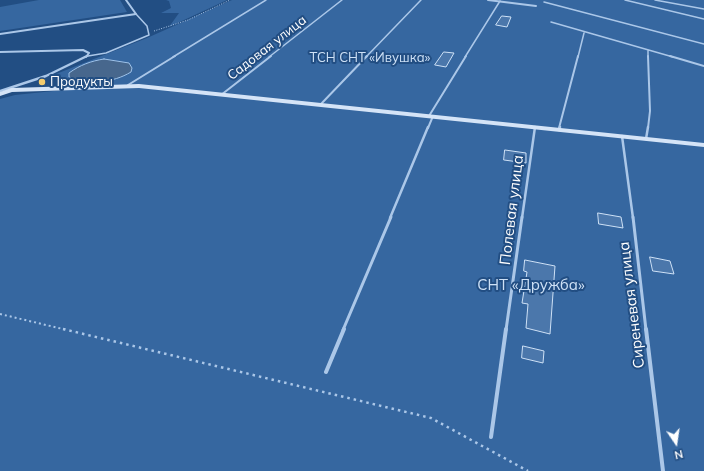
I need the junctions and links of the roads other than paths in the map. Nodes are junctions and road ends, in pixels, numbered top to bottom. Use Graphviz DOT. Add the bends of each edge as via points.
graph roads {
  1 [pos="126,0"];
  2 [pos="266,0"];
  3 [pos="342,0"];
  4 [pos="421,0"];
  5 [pos="488,0"];
  6 [pos="625,0"];
  7 [pos="655,0"];
  8 [pos="500,1"];
  9 [pos="544,2"];
  10 [pos="536,6"];
  11 [pos="704,9"];
  12 [pos="136,14"];
  13 [pos="704,20"];
  14 [pos="551,22"];
  15 [pos="584,33"];
  16 [pos="0,34"];
  17 [pos="704,44"];
  18 [pos="648,51"];
  19 [pos="0,52"];
  20 [pos="88,56"];
  21 [pos="704,66"];
  22 [pos="128,85"];
  23 [pos="11,90"];
  24 [pos="0,93"];
  25 [pos="221,95"];
  26 [pos="321,104"];
  27 [pos="431,116"];
  28 [pos="535,127"];
  29 [pos="559,130"];
  30 [pos="622,136"];
  31 [pos="646,139"];
  32 [pos="704,145"];
  33 [pos="326,372"];
  34 [pos="491,437"];
  35 [pos="663,471"];
  1 -- 12 [label="street"];
  2 -- 22 [label="lane"];
  3 -- 25 [label="lane, Садовая улица"];
  4 -- 26 [label="lane"];
  5 -- 8 [label="street"];
  6 -- 13 [label="lane"];
  7 -- 11 [label="lane"];
  8 -- 10 [label="street"];
  8 -- 27 [label="lane"];
  9 -- 17 [label="lane"];
  12 -- 16 [label="street"];
  12 -- 20 [label="lane" via="144,22 149,35 106,53"];
  14 -- 15 [label="lane"];
  15 -- 18 [label="lane"];
  15 -- 29 [label="lane"];
  18 -- 21 [label="lane"];
  18 -- 31 [label="lane" via="650,111"];
  19 -- 20 [label="street" via="83,50 89,53"];
  20 -- 23 [label="street"];
  22 -- 23 [label="street"];
  22 -- 25 [label="street"];
  23 -- 24 [label="street"];
  25 -- 26 [label="street"];
  26 -- 27 [label="street"];
  27 -- 28 [label="street"];
  27 -- 33 [label="lane"];
  28 -- 29 [label="street"];
  28 -- 34 [label="lane, Полевая улица"];
  29 -- 30 [label="street"];
  30 -- 31 [label="street"];
  30 -- 35 [label="lane, Сиреневая улица"];
  31 -- 32 [label="street"];
}
